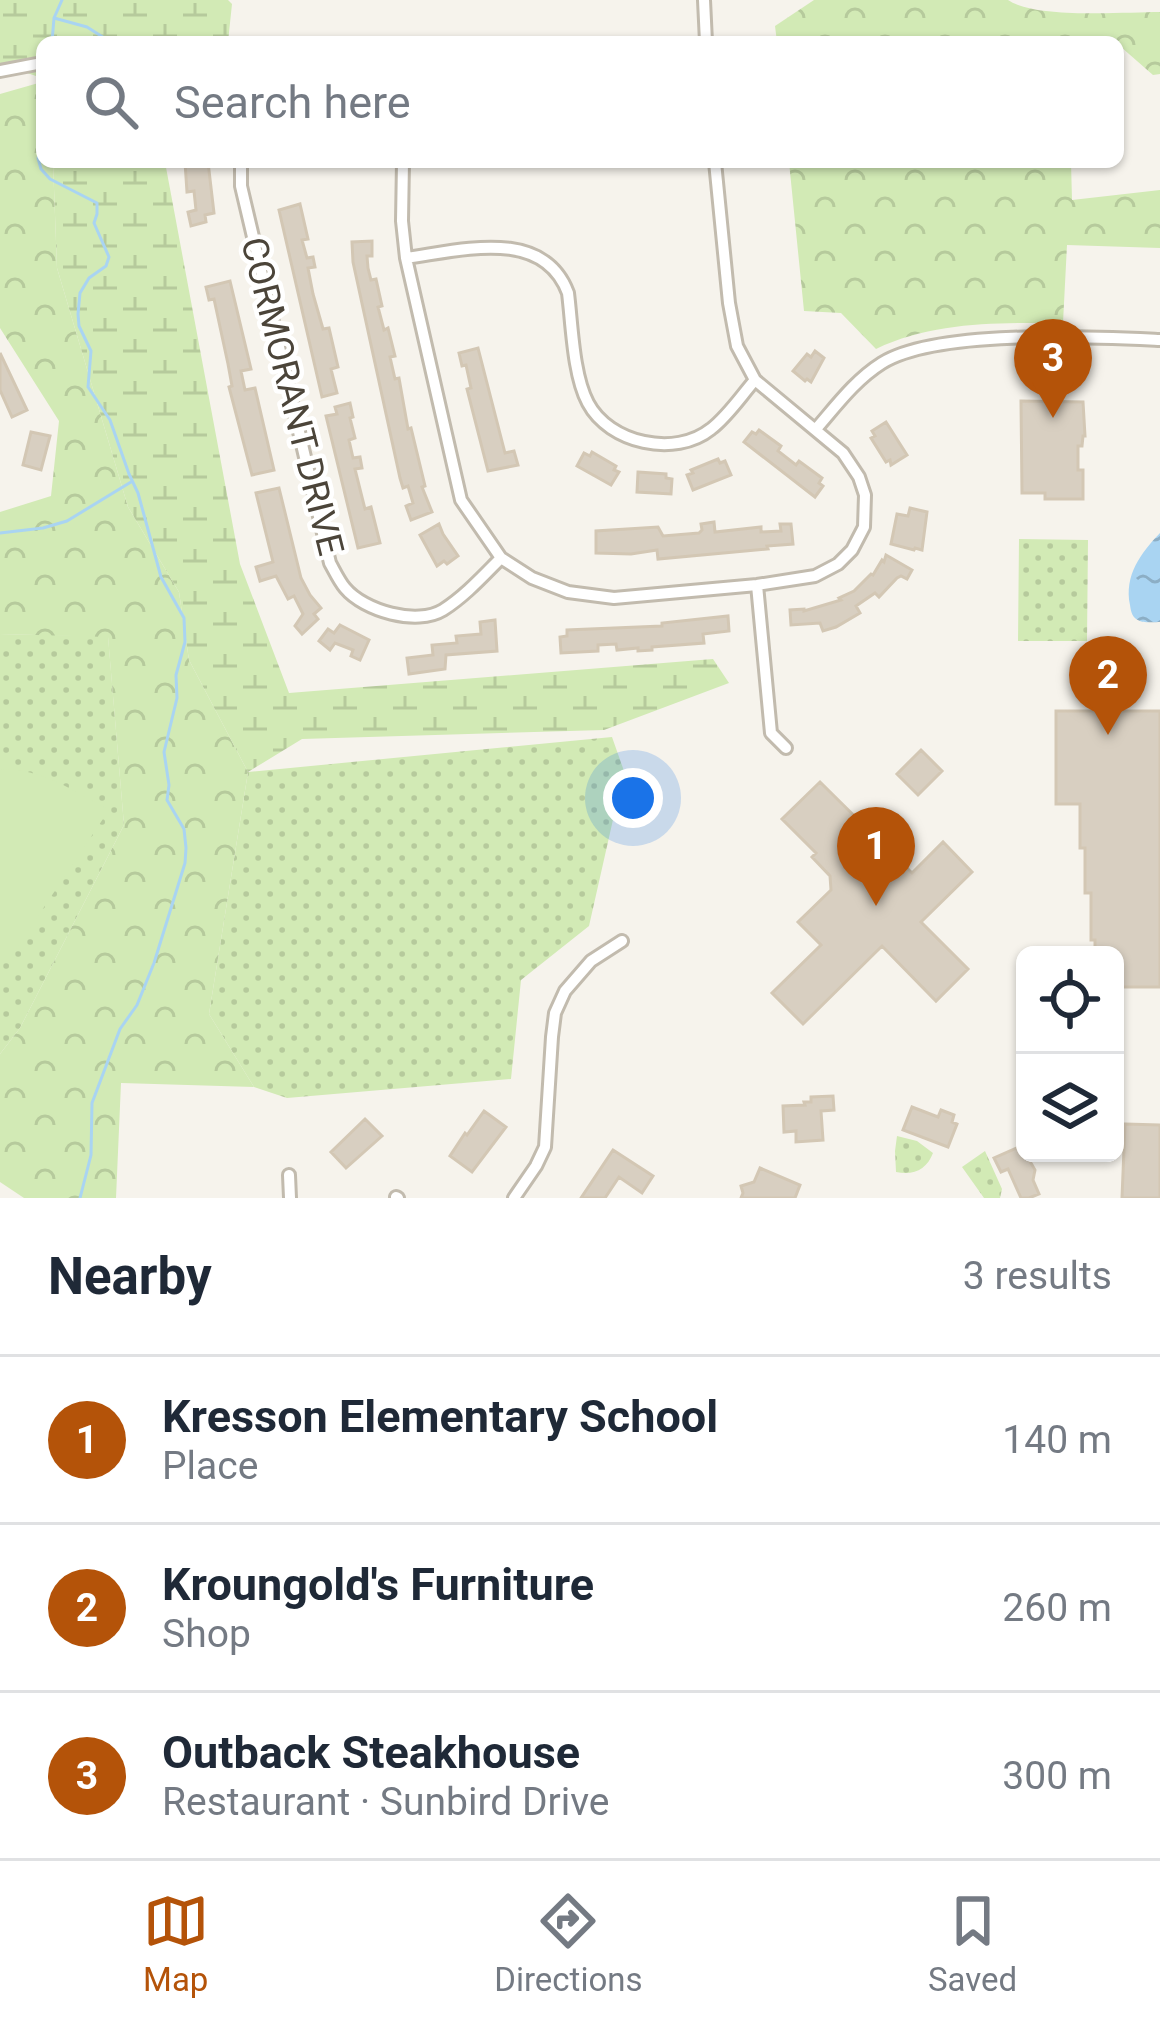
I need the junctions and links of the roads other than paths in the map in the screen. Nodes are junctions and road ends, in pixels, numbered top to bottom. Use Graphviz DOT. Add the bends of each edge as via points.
graph roads {
  1 [pos="704,0"];
  2 [pos="706,36"];
  3 [pos="36,64"];
  4 [pos="0,71"];
  5 [pos="241,168"];
  6 [pos="403,168"];
  7 [pos="717,168"];
  8 [pos="406,258"];
  9 [pos="1160,340"];
  10 [pos="755,380"];
  11 [pos="816,429"];
  12 [pos="501,558"];
  13 [pos="757,585"];
  14 [pos="786,748"];
  15 [pos="622,941"];
  16 [pos="289,1175"];
  17 [pos="290,1198"];
  18 [pos="514,1198"];
  1 -- 2 [label="street"];
  3 -- 4 [label="street"];
  5 -- 12 [label="street, CORMORANT DRIVE" via="330,562 345,589 383,611 438,614"];
  6 -- 8 [label="street"];
  7 -- 10 [label="street" via="729,303 737,346"];
  8 -- 10 [label="street" via="507,248 549,264 568,293 587,402 602,424 630,438 693,439"];
  8 -- 12 [label="street" via="460,500"];
  9 -- 11 [label="street" via="927,346 881,364"];
  10 -- 11 [label="street"];
  11 -- 13 [label="street" via="860,477 864,527 838,564"];
  12 -- 13 [label="street" via="568,592 614,598"];
  13 -- 14 [label="street" via="771,734"];
  15 -- 18 [label="street" via="591,961 555,1013 544,1147"];
  16 -- 17 [label="street"];
}
